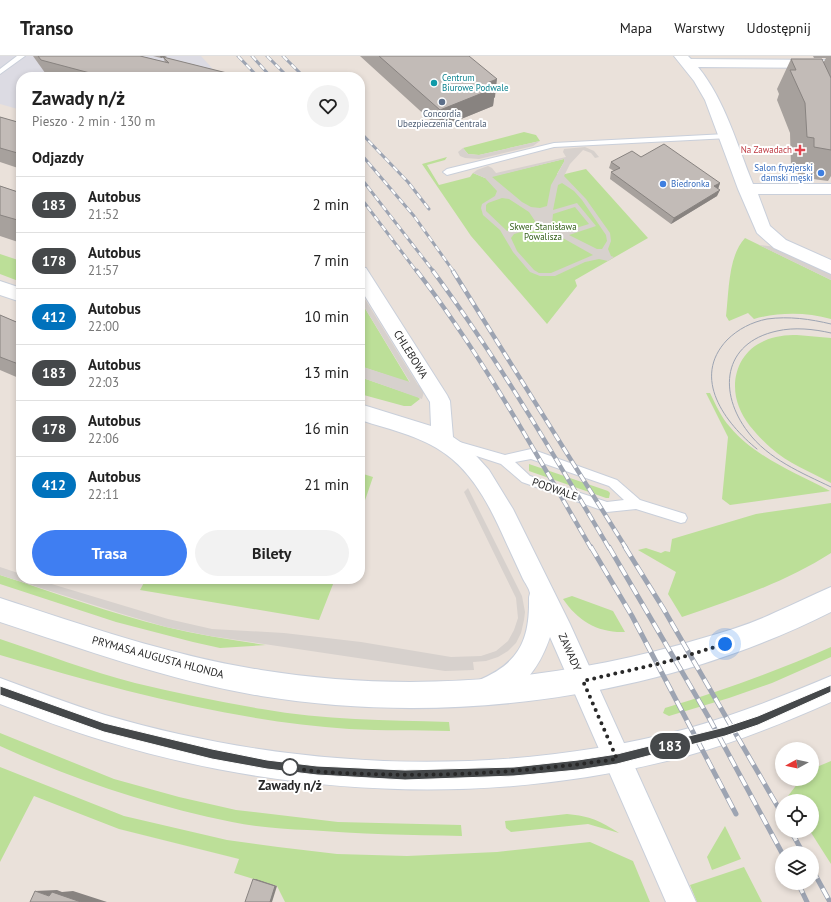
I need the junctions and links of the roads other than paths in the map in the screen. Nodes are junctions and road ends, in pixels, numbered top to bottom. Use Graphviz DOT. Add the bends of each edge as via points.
graph roads {
  1 [pos="17,57"];
  2 [pos="684,60"];
  3 [pos="804,64"];
  4 [pos="831,64"];
  5 [pos="0,72"];
  6 [pos="812,80"];
  7 [pos="726,136"];
  8 [pos="447,172"];
  9 [pos="746,189"];
  10 [pos="831,189"];
  11 [pos="831,268"];
  12 [pos="365,281"];
  13 [pos="0,288"];
  14 [pos="16,293"];
  15 [pos="365,414"];
  16 [pos="443,441"];
  17 [pos="505,460"];
  18 [pos="636,504"];
  19 [pos="681,518"];
  20 [pos="541,588"];
  21 [pos="831,599"];
  22 [pos="0,610"];
  23 [pos="583,681"];
  24 [pos="831,689"];
  25 [pos="0,691"];
  26 [pos="468,695"];
  27 [pos="617,759"];
  28 [pos="681,902"];
  1 -- 5 [label="lane"];
  2 -- 3 [label="street"];
  2 -- 7 [label="street" via="700,79 712,100"];
  3 -- 4 [label="street"];
  3 -- 6 [label="street"];
  7 -- 8 [label="lane" via="554,145"];
  7 -- 9 [label="street"];
  9 -- 10 [label="street"];
  9 -- 11 [label="street" via="763,229 770,236 780,244"];
  12 -- 16 [label="street, CHLEBOWA" via="440,401"];
  13 -- 14 [label="street"];
  15 -- 16 [label="street, ZAWADY"];
  16 -- 17 [label="lane, ZAWADY"];
  16 -- 20 [label="street, ZAWADY" via="460,453 483,478"];
  17 -- 18 [label="lane, PODWALE" via="526,478 607,507"];
  17 -- 18 [label="lane, PODWALE" via="531,454 613,483"];
  18 -- 19 [label="lane, PODWALE"];
  20 -- 23 [label="street, ZAWADY"];
  20 -- 26 [label="street, ZAWADY" via="540,632 528,658 503,684"];
  21 -- 23 [label="street" via="790,620 736,640 666,662"];
  22 -- 26 [label="street, PRYMASA AUGUSTA HLONDA" via="174,664 260,683 354,694"];
  23 -- 26 [label="street, PRYMASA AUGUSTA HLONDA"];
  23 -- 27 [label="street, ZAWADY"];
  24 -- 27 [label="street" via="725,732"];
  25 -- 27 [label="street" via="104,727 171,745 317,771 405,775 471,774 550,768"];
  27 -- 28 [label="street, ZAWADY"];
}
